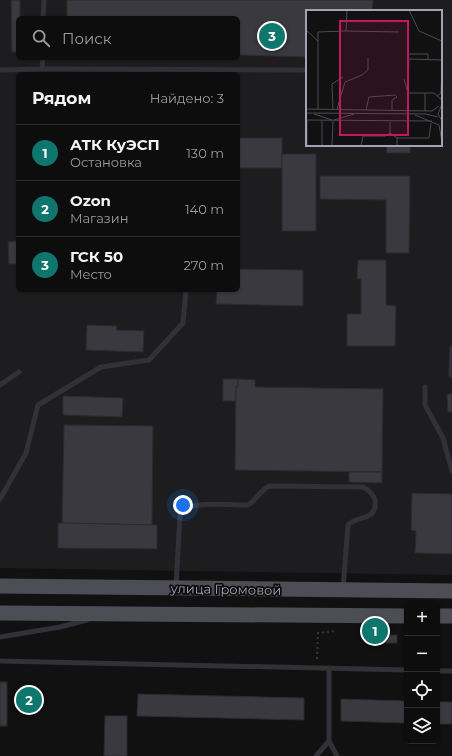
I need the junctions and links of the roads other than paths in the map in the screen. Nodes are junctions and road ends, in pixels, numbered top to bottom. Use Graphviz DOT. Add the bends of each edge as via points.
graph roads {
  1 [pos="44,0"];
  2 [pos="43,16"];
  3 [pos="43,60"];
  4 [pos="42,69"];
  5 [pos="0,70"];
  6 [pos="306,70"];
  7 [pos="186,292"];
  8 [pos="452,348"];
  9 [pos="18,372"];
  10 [pos="451,375"];
  11 [pos="0,385"];
  12 [pos="425,387"];
  13 [pos="452,471"];
  14 [pos="0,499"];
  15 [pos="0,586"];
  16 [pos="176,588"];
  17 [pos="343,590"];
  18 [pos="452,592"];
  19 [pos="0,613"];
  20 [pos="109,614"];
  21 [pos="404,616"];
  22 [pos="440,616"];
  23 [pos="452,616"];
  24 [pos="0,637"];
  25 [pos="0,661"];
  26 [pos="329,668"];
  27 [pos="404,670"];
  28 [pos="440,671"];
  29 [pos="452,671"];
  30 [pos="329,741"];
  31 [pos="316,756"];
  32 [pos="338,756"];
  1 -- 2 [label="lane"];
  3 -- 4 [label="lane"];
  4 -- 5 [label="lane"];
  4 -- 6 [label="lane"];
  7 -- 14 [label="lane" via="183,323 149,360 101,367 38,405 26,453"];
  8 -- 10 [label="lane"];
  9 -- 11 [label="lane"];
  12 -- 13 [label="lane" via="425,405 443,438"];
  15 -- 16 [label="main road, улица Громовой"];
  16 -- 17 [label="main road, улица Громовой"];
  16 -- 17 [label="lane" via="180,516 190,506 248,505 269,486 363,487 372,494 375,504 371,514 351,521 348,525"];
  17 -- 18 [label="main road, улица Громовой"];
  19 -- 20 [label="main road, улица Громовой"];
  20 -- 21 [label="main road, улица Громовой"];
  20 -- 24 [label="lane" via="60,627"];
  22 -- 23 [label="main road"];
  25 -- 26 [label="lane"];
  26 -- 27 [label="lane"];
  26 -- 30 [label="lane"];
  28 -- 29 [label="lane"];
  30 -- 31 [label="lane"];
  30 -- 32 [label="lane"];
}
